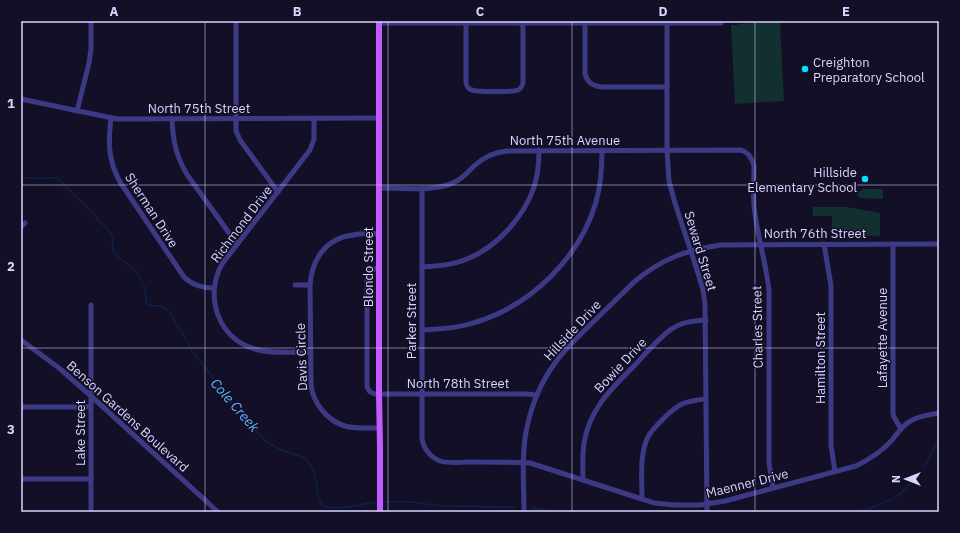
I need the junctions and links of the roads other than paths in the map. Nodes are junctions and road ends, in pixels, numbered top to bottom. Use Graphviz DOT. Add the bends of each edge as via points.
graph roads {
  1 [pos="91,21"];
  2 [pos="236,21"];
  3 [pos="379,22"];
  4 [pos="443,22"];
  5 [pos="521,22"];
  6 [pos="667,22"];
  7 [pos="721,22"];
  8 [pos="466,23"];
  9 [pos="585,23"];
  10 [pos="667,87"];
  11 [pos="21,99"];
  12 [pos="77,111"];
  13 [pos="110,118"];
  14 [pos="379,118"];
  15 [pos="172,119"];
  16 [pos="236,119"];
  17 [pos="314,119"];
  18 [pos="539,150"];
  19 [pos="602,150"];
  20 [pos="667,150"];
  21 [pos="754,166"];
  22 [pos="379,188"];
  23 [pos="422,188"];
  24 [pos="278,192"];
  25 [pos="379,234"];
  26 [pos="237,244"];
  27 [pos="824,244"];
  28 [pos="893,244"];
  29 [pos="939,244"];
  30 [pos="761,245"];
  31 [pos="691,251"];
  32 [pos="422,267"];
  33 [pos="379,268"];
  34 [pos="295,285"];
  35 [pos="310,285"];
  36 [pos="214,288"];
  37 [pos="91,305"];
  38 [pos="706,320"];
  39 [pos="422,330"];
  40 [pos="21,340"];
  41 [pos="311,352"];
  42 [pos="379,394"];
  43 [pos="422,394"];
  44 [pos="537,395"];
  45 [pos="91,396"];
  46 [pos="706,399"];
  47 [pos="21,407"];
  48 [pos="91,407"];
  49 [pos="939,413"];
  50 [pos="380,428"];
  51 [pos="901,430"];
  52 [pos="450,462"];
  53 [pos="523,462"];
  54 [pos="835,472"];
  55 [pos="21,479"];
  56 [pos="91,479"];
  57 [pos="583,480"];
  58 [pos="773,488"];
  59 [pos="642,499"];
  60 [pos="707,504"];
  61 [pos="91,512"];
  62 [pos="218,512"];
  63 [pos="380,512"];
  64 [pos="524,512"];
  65 [pos="707,512"];
  1 -- 12 [label="street" via="89,63"];
  2 -- 16 [label="street"];
  3 -- 4 [label="street"];
  3 -- 14 [label="main road, Blondo Street"];
  4 -- 8 [label="street"];
  5 -- 8 [label="street"];
  5 -- 8 [label="street" via="524,27 523,83 515,91 469,89 466,83"];
  5 -- 9 [label="street"];
  6 -- 7 [label="street"];
  6 -- 9 [label="street"];
  6 -- 10 [label="street, Seward Street"];
  9 -- 10 [label="street" via="585,74 589,83 597,87"];
  10 -- 20 [label="street, Seward Street"];
  11 -- 12 [label="street, North 75th Street"];
  12 -- 13 [label="street, North 75th Street"];
  13 -- 15 [label="street, North 75th Street"];
  13 -- 36 [label="street, Sherman Drive" via="110,154 120,182 184,277 196,285"];
  14 -- 17 [label="street, North 75th Street"];
  14 -- 22 [label="main road, Blondo Street"];
  15 -- 16 [label="street, North 75th Street"];
  15 -- 26 [label="street" via="174,145 183,168"];
  16 -- 17 [label="street, North 75th Street"];
  16 -- 24 [label="street" via="236,131 240,140"];
  17 -- 24 [label="street, Richmond Drive" via="314,139 310,150"];
  18 -- 19 [label="street, North 75th Avenue"];
  18 -- 23 [label="street, North 75th Avenue" via="494,153 454,183"];
  18 -- 32 [label="street" via="537,175 531,195 521,214 505,233 468,259 446,265"];
  19 -- 20 [label="street, North 75th Avenue"];
  19 -- 39 [label="street" via="600,186 590,218 574,248 552,274 524,299 494,316 460,327"];
  20 -- 21 [label="street, North 75th Avenue" via="740,150 750,156"];
  20 -- 31 [label="street, Seward Street" via="671,189"];
  21 -- 30 [label="street, Charles Street" via="754,206"];
  22 -- 23 [label="street, North 75th Avenue"];
  22 -- 25 [label="main road, Blondo Street"];
  23 -- 32 [label="street, Parker Street"];
  24 -- 26 [label="street, Richmond Drive"];
  25 -- 33 [label="main road, Blondo Street"];
  25 -- 35 [label="street, Davis Circle" via="353,234 330,244 315,262"];
  26 -- 36 [label="street, Richmond Drive" via="219,269"];
  27 -- 28 [label="street, North 76th Street"];
  27 -- 30 [label="street, North 76th Street"];
  27 -- 54 [label="street, Hamilton Street" via="831,286 831,445"];
  28 -- 29 [label="street, North 76th Street"];
  28 -- 51 [label="street, Lafayette Avenue" via="893,414"];
  30 -- 31 [label="street, North 76th Street" via="721,245"];
  30 -- 58 [label="street, Charles Street" via="769,291 769,463"];
  31 -- 38 [label="street, Seward Street" via="703,290"];
  31 -- 44 [label="street, Hillside Drive" via="657,265 634,282 561,355 548,372"];
  32 -- 39 [label="street, Parker Street"];
  33 -- 42 [label="main road, Blondo Street"];
  33 -- 42 [label="street" via="371,270 367,278 366,378 370,392"];
  34 -- 35 [label="street"];
  35 -- 41 [label="street, Davis Circle"];
  36 -- 41 [label="street, Richmond Drive" via="214,304 219,319 228,332 240,342 262,351"];
  37 -- 45 [label="street, Lake Street"];
  38 -- 46 [label="street, Seward Street"];
  38 -- 57 [label="street, Bowie Drive" via="687,322 670,330 604,396 586,435"];
  39 -- 43 [label="street, Parker Street"];
  40 -- 45 [label="street, Benson Gardens Boulevard"];
  41 -- 50 [label="street, Davis Circle" via="312,389 321,409 332,420 345,426"];
  42 -- 43 [label="street, North 78th Street"];
  42 -- 50 [label="main road, Blondo Street"];
  43 -- 44 [label="street, North 78th Street"];
  43 -- 52 [label="street, Parker Street" via="424,446 440,461"];
  44 -- 53 [label="street, Hillside Drive" via="526,427"];
  45 -- 48 [label="street, Lake Street"];
  45 -- 62 [label="street, Benson Gardens Boulevard"];
  46 -- 59 [label="street" via="679,405 649,435 642,463"];
  46 -- 60 [label="street, Seward Street"];
  47 -- 48 [label="street"];
  48 -- 56 [label="street, Lake Street"];
  49 -- 51 [label="street, Maenner Drive" via="914,419"];
  50 -- 63 [label="main road, Blondo Street"];
  51 -- 54 [label="street, Maenner Drive" via="873,457 856,466"];
  52 -- 53 [label="street, Maenner Drive"];
  53 -- 57 [label="street, Maenner Drive"];
  53 -- 64 [label="street, Hillside Drive"];
  54 -- 58 [label="street, Maenner Drive"];
  55 -- 56 [label="street"];
  56 -- 61 [label="street, Lake Street"];
  57 -- 59 [label="street, Maenner Drive"];
  58 -- 60 [label="street, Maenner Drive"];
  59 -- 60 [label="street, Maenner Drive" via="675,506"];
  60 -- 65 [label="street, Seward Street"];
}
